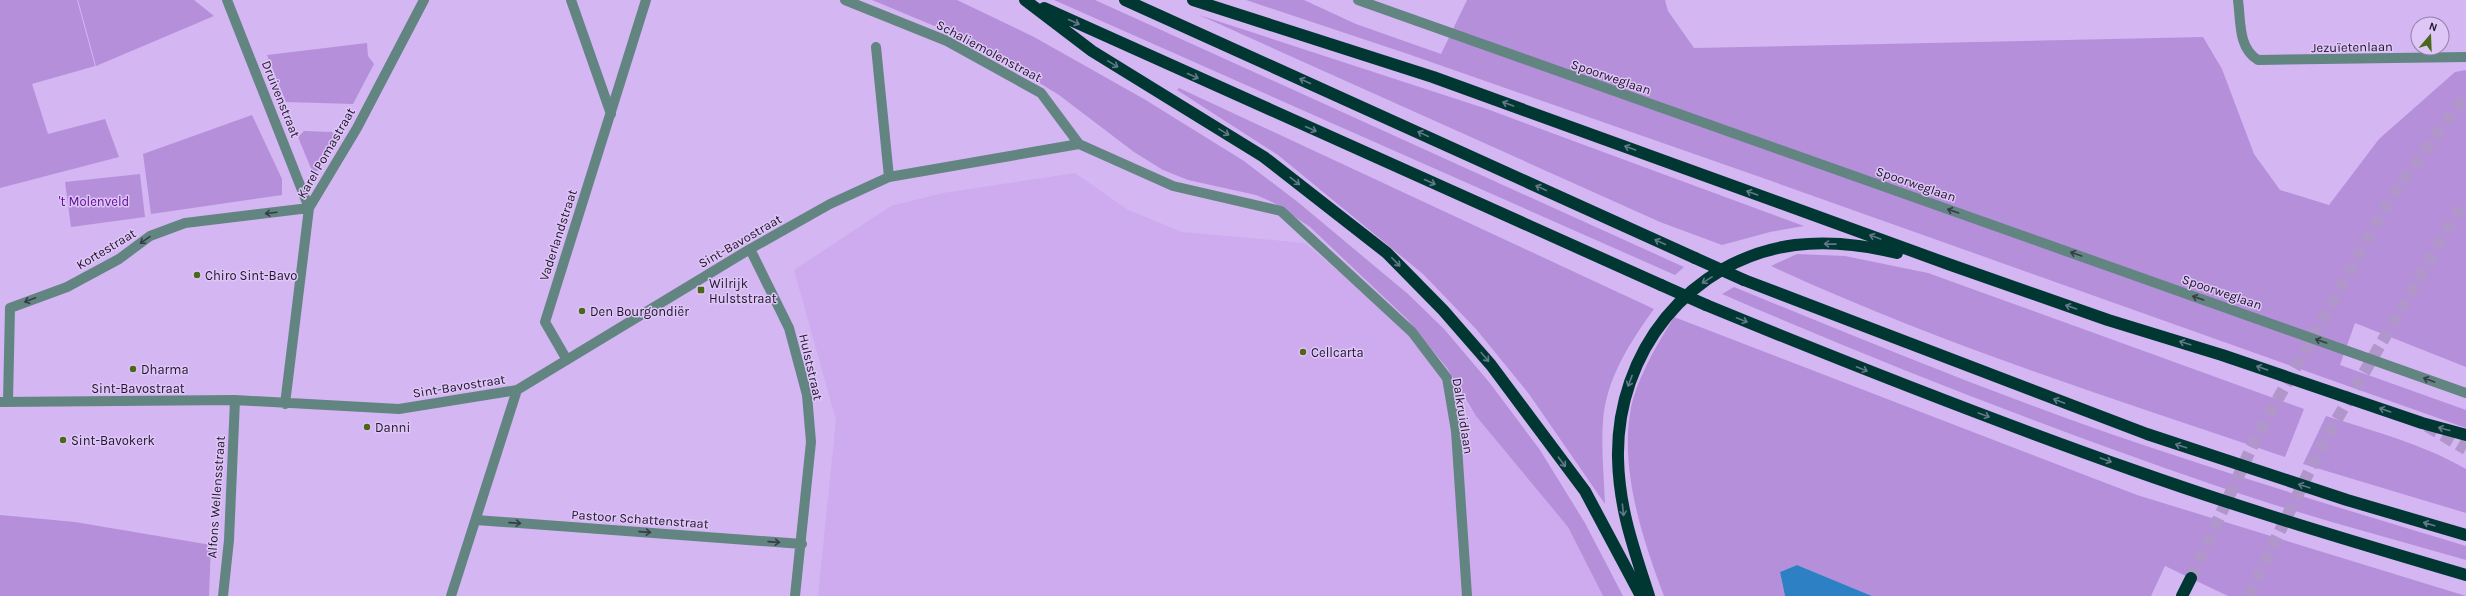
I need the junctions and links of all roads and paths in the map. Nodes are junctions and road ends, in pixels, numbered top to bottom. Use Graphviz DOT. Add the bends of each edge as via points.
graph roads {
  1 [pos="227,0"];
  2 [pos="424,0"];
  3 [pos="571,0"];
  4 [pos="646,0"];
  5 [pos="845,0"];
  6 [pos="1026,0"];
  7 [pos="1125,0"];
  8 [pos="1193,0"];
  9 [pos="1358,0"];
  10 [pos="2238,0"];
  11 [pos="876,47"];
  12 [pos="2466,57"];
  13 [pos="611,114"];
  14 [pos="1079,144"];
  15 [pos="890,177"];
  16 [pos="309,208"];
  17 [pos="1281,211"];
  18 [pos="750,249"];
  19 [pos="1951,265"];
  20 [pos="567,360"];
  21 [pos="517,390"];
  22 [pos="2466,393"];
  23 [pos="235,400"];
  24 [pos="4,402"];
  25 [pos="285,404"];
  26 [pos="2466,435"];
  27 [pos="476,520"];
  28 [pos="2466,535"];
  29 [pos="802,544"];
  30 [pos="2466,575"];
  31 [pos="2191,578"];
  32 [pos="223,596"];
  33 [pos="451,596"];
  34 [pos="795,596"];
  35 [pos="1467,596"];
  36 [pos="1641,596"];
  37 [pos="1649,596"];
  38 [pos="2182,596"];
  1 -- 16 [label="street, Druivenstraat"];
  2 -- 16 [label="street, Karel Pomastraat" via="357,128"];
  3 -- 13 [label="street"];
  4 -- 13 [label="street, Vaderlandstraat"];
  5 -- 14 [label="street, Schaliemolenstraat" via="947,41 1041,93"];
  6 -- 30 [label="highway, one-way, bridge" via="1662,286 1865,371 2134,471 2325,534"];
  6 -- 36 [label="highway, one-way" via="1092,51 1264,157 1387,253 1443,310 1491,365 1584,491"];
  28 -- 7 [label="highway, one-way, bridge" via="2347,500 2146,434 1744,280"];
  19 -- 8 [label="highway, one-way" via="1432,77"];
  22 -- 9 [label="street, Spoorweglaan, one-way"];
  10 -- 12 [label="street, Jezuïetenlaan" via="2244,47 2258,60"];
  11 -- 15 [label="street"];
  13 -- 20 [label="street, Vaderlandstraat" via="545,322"];
  14 -- 15 [label="street, Sint-Bavostraat"];
  14 -- 17 [label="street, Schaliemolenstraat" via="1173,186"];
  15 -- 18 [label="street, Sint-Bavostraat" via="830,204"];
  16 -- 24 [label="street, Kortestraat, one-way" via="186,223 150,236 119,259 67,287 10,308"];
  16 -- 25 [label="street, Karel Pomastraat"];
  17 -- 35 [label="street, Dalkruidlaan" via="1412,332 1447,378 1456,431"];
  18 -- 20 [label="street, Sint-Bavostraat"];
  18 -- 29 [label="street, Hulststraat" via="789,328 807,395 811,442"];
  26 -- 19 [label="highway, one-way" via="2422,423 2222,355 2108,320"];
  19 -- 37 [label="highway, one-way" via="1882,249 1832,244 1794,246 1741,261 1706,280 1680,300 1660,323 1642,353 1628,385 1622,417 1618,457 1624,518"];
  20 -- 21 [label="street, Sint-Bavostraat"];
  21 -- 25 [label="street, Sint-Bavostraat" via="400,409"];
  21 -- 27 [label="street"];
  23 -- 24 [label="street, Sint-Bavostraat"];
  23 -- 25 [label="street, Sint-Bavostraat"];
  23 -- 32 [label="street, Alfons Wellensstraat"];
  27 -- 29 [label="street, Pastoor Schattenstraat, one-way"];
  27 -- 33 [label="street"];
  29 -- 34 [label="street, Hulststraat"];
  31 -- 38 [label="highway"];
}
